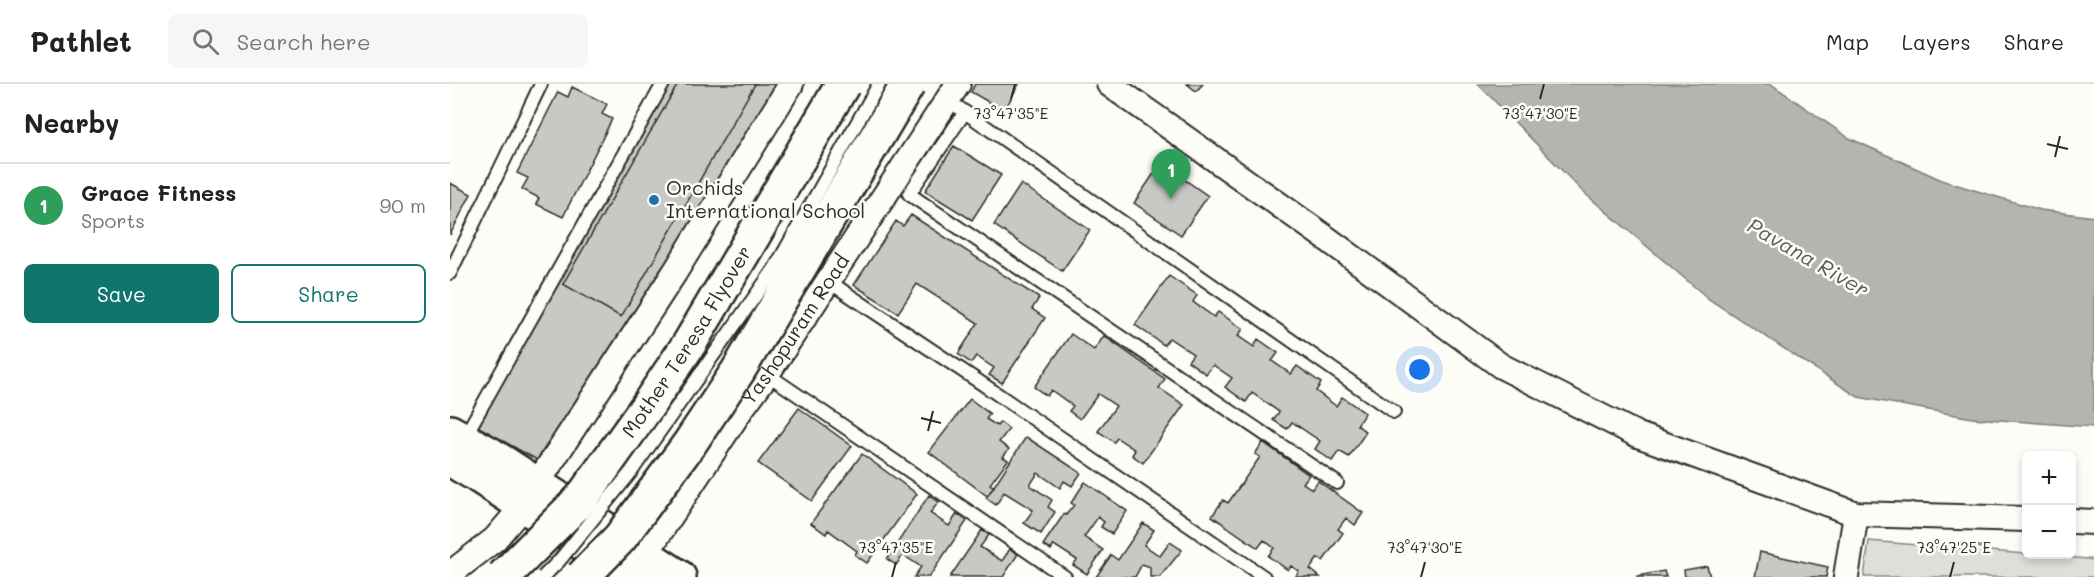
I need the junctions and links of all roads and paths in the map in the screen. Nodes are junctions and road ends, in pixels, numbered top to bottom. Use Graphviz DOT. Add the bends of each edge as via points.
graph roads {
  1 [pos="541,84"];
  2 [pos="663,84"];
  3 [pos="791,84"];
  4 [pos="843,84"];
  5 [pos="879,84"];
  6 [pos="908,84"];
  7 [pos="1109,84"];
  8 [pos="957,99"];
  9 [pos="450,273"];
  10 [pos="828,281"];
  11 [pos="767,374"];
  12 [pos="1394,412"];
  13 [pos="455,443"];
  14 [pos="1337,483"];
  15 [pos="530,495"];
  16 [pos="1856,514"];
  17 [pos="2022,519"];
  18 [pos="2076,521"];
  19 [pos="2094,522"];
  20 [pos="634,571"];
  21 [pos="450,574"];
  22 [pos="503,577"];
  23 [pos="543,577"];
  24 [pos="582,577"];
  25 [pos="679,577"];
  26 [pos="1065,577"];
  27 [pos="1264,577"];
  28 [pos="1846,577"];
  1 -- 9 [label="lane"];
  2 -- 13 [label="lane"];
  3 -- 15 [label="street"];
  4 -- 22 [label="main road, Mother Teresa Flyover, bridge" via="691,341 646,408 581,499"];
  5 -- 23 [label="lane, bridge" via="775,268 631,472"];
  6 -- 24 [label="main road, bridge" via="738,372 620,538"];
  7 -- 16 [label="street" via="1501,366 1638,435"];
  8 -- 10 [label="street, Yashopuram Road"];
  8 -- 12 [label="lane"];
  8 -- 14 [label="lane" via="909,194"];
  10 -- 11 [label="street, Yashopuram Road"];
  10 -- 27 [label="lane"];
  11 -- 20 [label="street, Yashopuram Road"];
  11 -- 26 [label="lane"];
  13 -- 15 [label="main road"];
  15 -- 20 [label="main road"];
  15 -- 21 [label="street" via="495,539"];
  16 -- 17 [label="street"];
  16 -- 28 [label="street"];
  18 -- 19 [label="street"];
  20 -- 25 [label="main road"];
}
